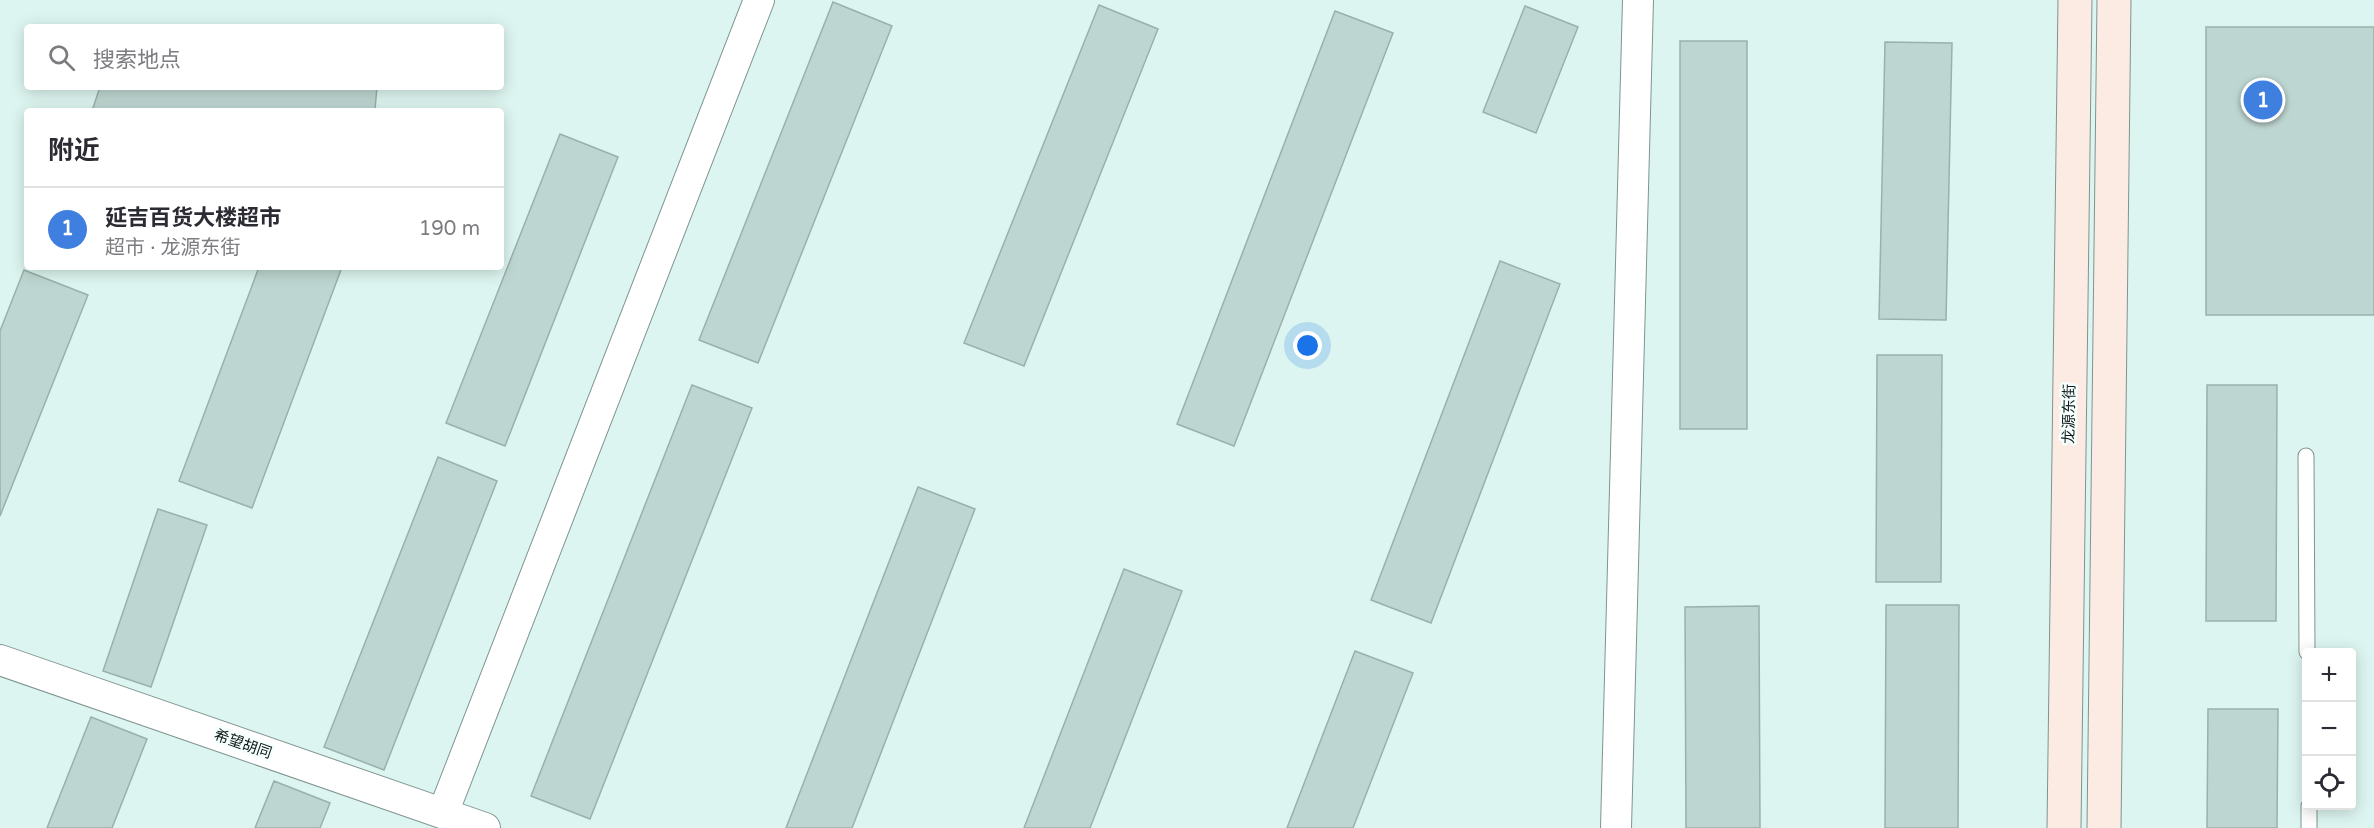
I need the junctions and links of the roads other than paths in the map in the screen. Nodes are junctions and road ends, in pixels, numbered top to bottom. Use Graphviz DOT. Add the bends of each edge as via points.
graph roads {
  1 [pos="759,0"];
  2 [pos="1638,0"];
  3 [pos="2075,0"];
  4 [pos="2114,0"];
  5 [pos="2306,456"];
  6 [pos="2307,648"];
  7 [pos="0,660"];
  8 [pos="2308,810"];
  9 [pos="443,813"];
  10 [pos="485,828"];
  11 [pos="1616,828"];
  12 [pos="2064,828"];
  13 [pos="2104,828"];
  14 [pos="2309,828"];
  1 -- 9 [label="street"];
  2 -- 11 [label="street"];
  3 -- 12 [label="main road, 龙源东街"];
  4 -- 13 [label="main road"];
  5 -- 6 [label="lane"];
  7 -- 9 [label="street, 希望胡同"];
  8 -- 14 [label="lane"];
  9 -- 10 [label="street, 希望胡同"];
}
